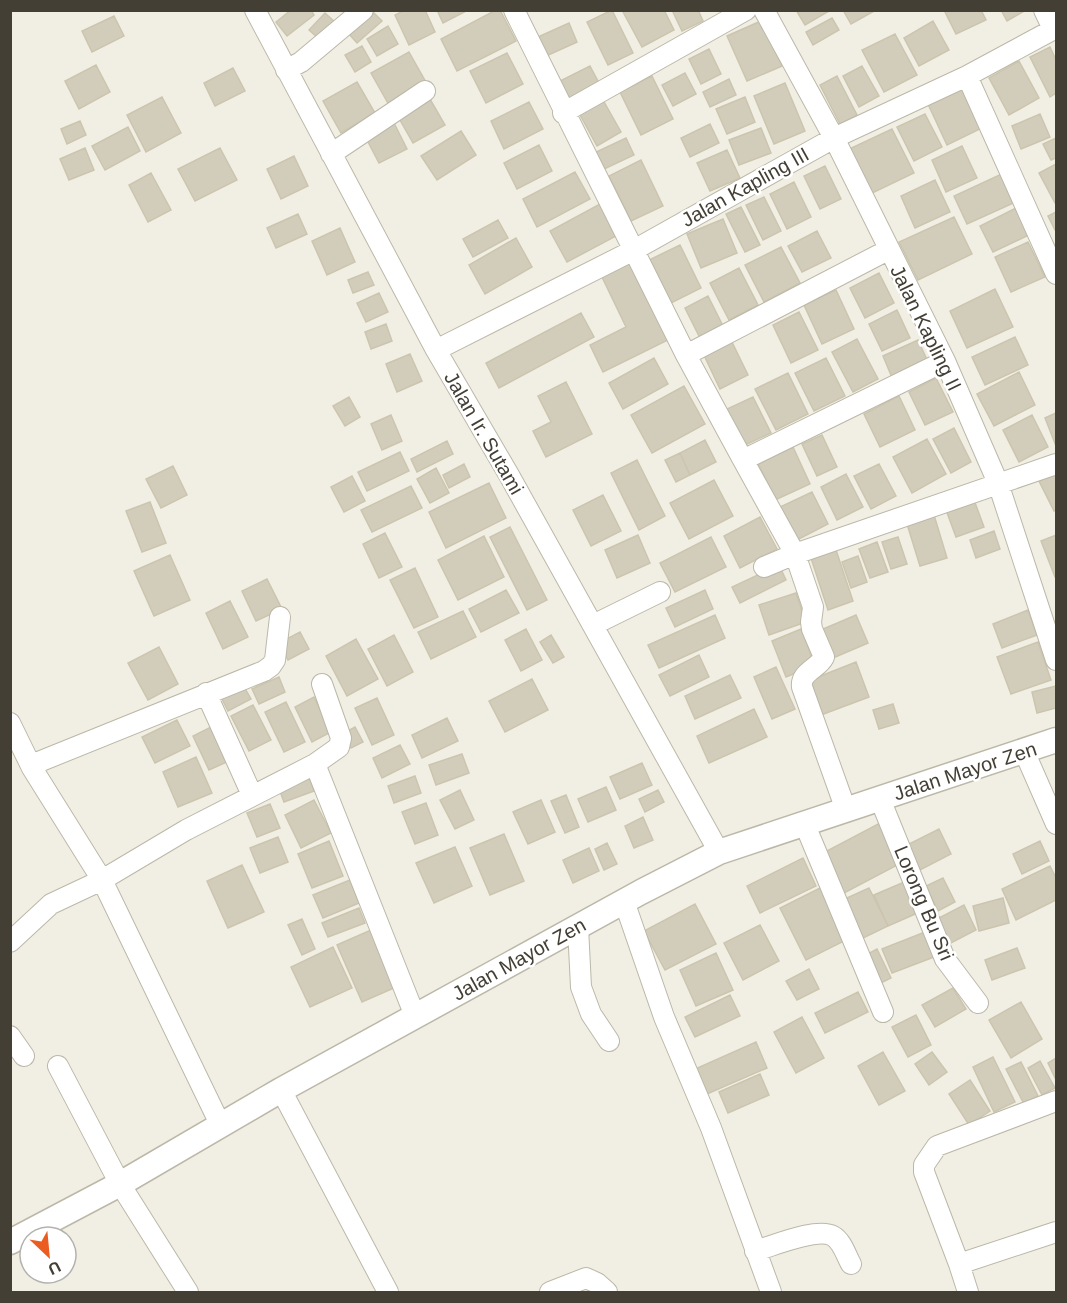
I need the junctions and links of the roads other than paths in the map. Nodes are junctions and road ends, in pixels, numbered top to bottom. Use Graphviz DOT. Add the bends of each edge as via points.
graph roads {
  1 [pos="255,10"];
  2 [pos="363,10"];
  3 [pos="514,10"];
  4 [pos="746,10"];
  5 [pos="764,10"];
  6 [pos="1044,10"];
  7 [pos="1055,28"];
  8 [pos="286,70"];
  9 [pos="967,76"];
  10 [pos="425,91"];
  11 [pos="563,112"];
  12 [pos="834,138"];
  13 [pos="331,154"];
  14 [pos="634,250"];
  15 [pos="888,250"];
  16 [pos="1056,274"];
  17 [pos="436,350"];
  18 [pos="686,355"];
  19 [pos="945,361"];
  20 [pos="743,460"];
  21 [pos="1056,464"];
  22 [pos="998,483"];
  23 [pos="795,554"];
  24 [pos="764,567"];
  25 [pos="660,592"];
  26 [pos="280,617"];
  27 [pos="593,625"];
  28 [pos="1056,660"];
  29 [pos="322,684"];
  30 [pos="206,693"];
  31 [pos="10,723"];
  32 [pos="1056,741"];
  33 [pos="1024,751"];
  34 [pos="315,764"];
  35 [pos="32,768"];
  36 [pos="252,795"];
  37 [pos="880,799"];
  38 [pos="846,810"];
  39 [pos="1056,824"];
  40 [pos="805,825"];
  41 [pos="719,852"];
  42 [pos="102,880"];
  43 [pos="624,901"];
  44 [pos="578,927"];
  45 [pos="10,942"];
  46 [pos="978,1003"];
  47 [pos="882,1012"];
  48 [pos="416,1016"];
  49 [pos="10,1036"];
  50 [pos="609,1041"];
  51 [pos="24,1056"];
  52 [pos="58,1066"];
  53 [pos="281,1090"];
  54 [pos="1056,1101"];
  55 [pos="220,1124"];
  56 [pos="120,1184"];
  57 [pos="1056,1232"];
  58 [pos="11,1240"];
  59 [pos="755,1251"];
  60 [pos="851,1264"];
  61 [pos="959,1264"];
  62 [pos="188,1293"];
  63 [pos="388,1293"];
  64 [pos="550,1293"];
  65 [pos="608,1293"];
  66 [pos="771,1293"];
  67 [pos="968,1293"];
  1 -- 8 [label="street, Jalan Ir. Sutami"];
  2 -- 8 [label="street"];
  3 -- 11 [label="street"];
  4 -- 11 [label="street"];
  5 -- 12 [label="street, Jalan Kapling II"];
  6 -- 7 [label="street"];
  7 -- 9 [label="street, Jalan Kapling III"];
  8 -- 13 [label="street, Jalan Ir. Sutami"];
  9 -- 12 [label="street, Jalan Kapling III"];
  9 -- 16 [label="street"];
  10 -- 13 [label="street"];
  11 -- 14 [label="street"];
  12 -- 14 [label="street, Jalan Kapling III"];
  12 -- 15 [label="street, Jalan Kapling II"];
  13 -- 17 [label="street, Jalan Ir. Sutami"];
  14 -- 17 [label="street, Jalan Kapling III"];
  14 -- 18 [label="street"];
  15 -- 18 [label="street"];
  15 -- 19 [label="street, Jalan Kapling II"];
  17 -- 27 [label="street, Jalan Ir. Sutami"];
  18 -- 20 [label="street"];
  19 -- 20 [label="street"];
  19 -- 22 [label="street, Jalan Kapling II"];
  20 -- 23 [label="street"];
  21 -- 22 [label="street"];
  22 -- 23 [label="street"];
  22 -- 28 [label="street, Jalan Kapling II"];
  23 -- 24 [label="street"];
  23 -- 38 [label="street" via="813,607 812,629 824,657 804,676 802,687"];
  25 -- 27 [label="street"];
  26 -- 30 [label="street" via="271,666"];
  27 -- 41 [label="street, Jalan Ir. Sutami"];
  29 -- 34 [label="street" via="341,738 339,747"];
  30 -- 35 [label="street"];
  30 -- 36 [label="street"];
  31 -- 35 [label="street"];
  32 -- 33 [label="street, Jalan Mayor Zen"];
  33 -- 37 [label="street, Jalan Mayor Zen"];
  33 -- 39 [label="street"];
  34 -- 36 [label="street"];
  34 -- 48 [label="street"];
  35 -- 42 [label="street"];
  36 -- 42 [label="street"];
  37 -- 38 [label="street, Jalan Mayor Zen"];
  37 -- 46 [label="street, Lorong Bu Sri" via="945,958"];
  38 -- 40 [label="street, Jalan Mayor Zen"];
  40 -- 41 [label="street, Jalan Mayor Zen"];
  40 -- 47 [label="street"];
  41 -- 43 [label="street, Jalan Mayor Zen"];
  42 -- 45 [label="street" via="51,904"];
  42 -- 55 [label="street"];
  43 -- 44 [label="street, Jalan Mayor Zen"];
  43 -- 59 [label="street" via="664,1017 711,1128"];
  44 -- 48 [label="street, Jalan Mayor Zen"];
  44 -- 50 [label="street" via="581,987 591,1014"];
  48 -- 53 [label="street, Jalan Mayor Zen"];
  49 -- 51 [label="street"];
  52 -- 56 [label="street"];
  53 -- 55 [label="street, Jalan Mayor Zen"];
  53 -- 63 [label="street"];
  54 -- 61 [label="street" via="937,1146 927,1158 924,1172"];
  55 -- 56 [label="street, Jalan Mayor Zen"];
  56 -- 58 [label="street, Jalan Mayor Zen"];
  56 -- 62 [label="street"];
  57 -- 61 [label="street"];
  59 -- 60 [label="street" via="822,1233 840,1243"];
  59 -- 66 [label="street"];
  61 -- 67 [label="street"];
  64 -- 65 [label="street" via="586,1278"];
}
